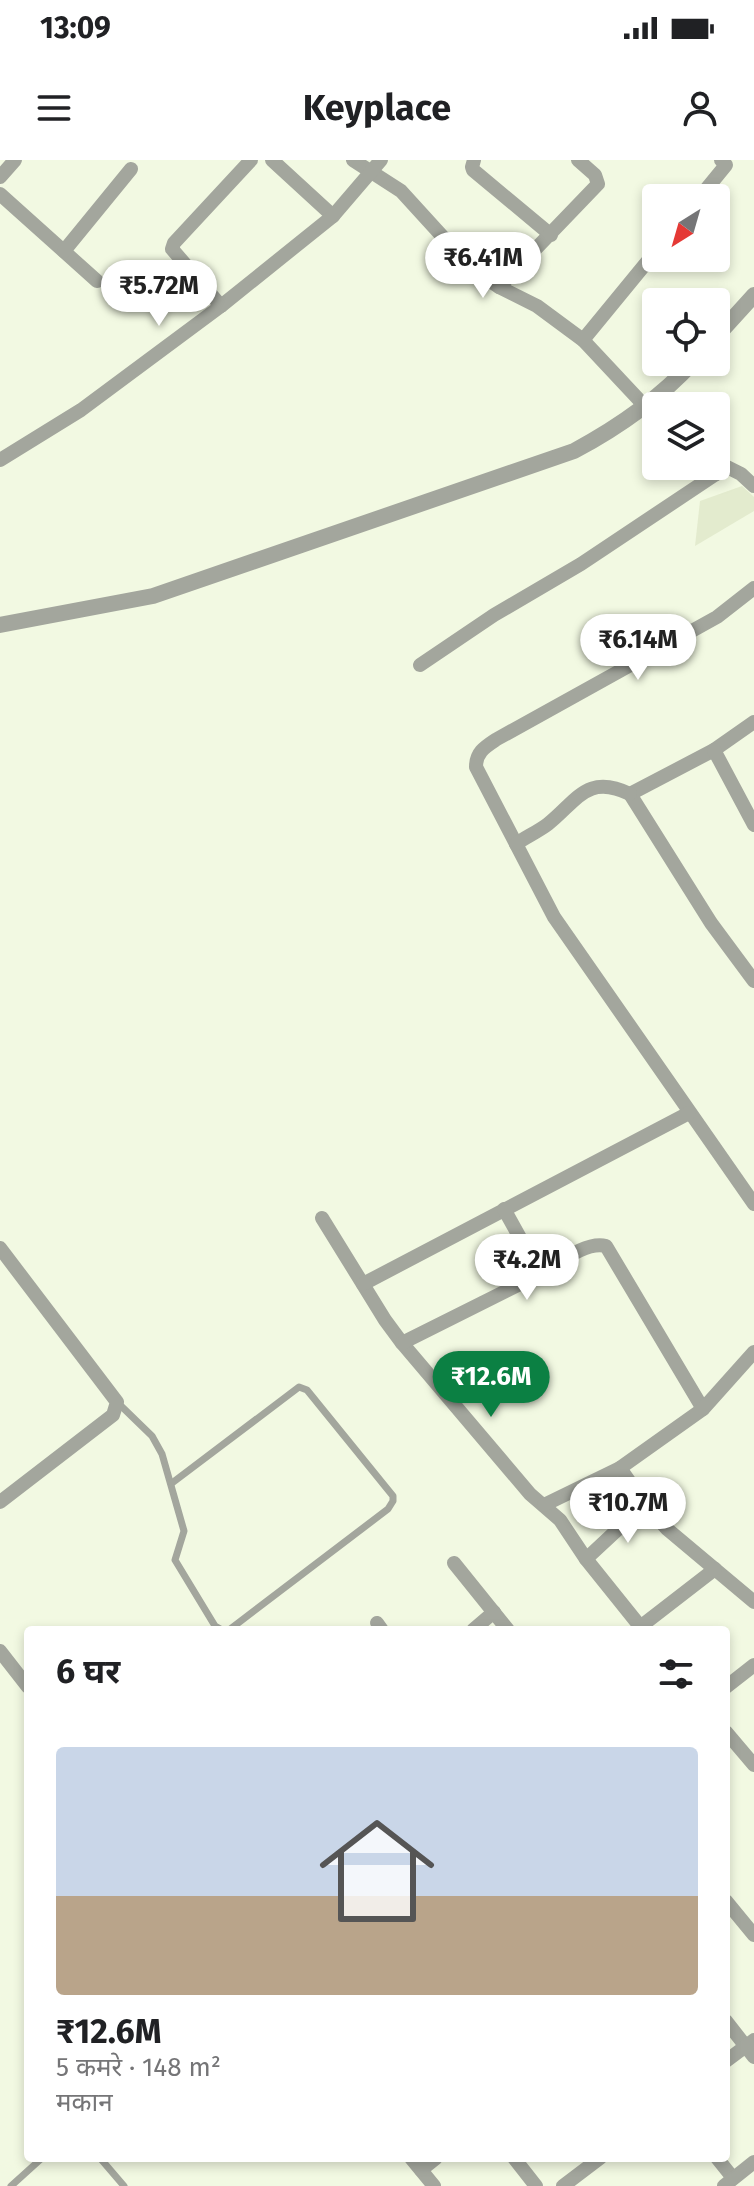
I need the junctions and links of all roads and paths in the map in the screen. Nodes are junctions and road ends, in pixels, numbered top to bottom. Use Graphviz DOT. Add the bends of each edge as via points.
graph roads {
  1 [pos="15,160"];
  2 [pos="251,160"];
  3 [pos="272,160"];
  4 [pos="353,160"];
  5 [pos="381,160"];
  6 [pos="474,160"];
  7 [pos="578,160"];
  8 [pos="726,162"];
  9 [pos="131,169"];
  10 [pos="371,173"];
  11 [pos="0,177"];
  12 [pos="710,184"];
  13 [pos="0,194"];
  14 [pos="333,216"];
  15 [pos="551,235"];
  16 [pos="64,251"];
  17 [pos="642,268"];
  18 [pos="97,281"];
  19 [pos="499,287"];
  20 [pos="753,299"];
  21 [pos="221,306"];
  22 [pos="730,323"];
  23 [pos="583,340"];
  24 [pos="677,376"];
  25 [pos="659,392"];
  26 [pos="642,405"];
  27 [pos="642,407"];
  28 [pos="0,460"];
  29 [pos="730,468"];
  30 [pos="697,480"];
  31 [pos="754,486"];
  32 [pos="754,588"];
  33 [pos="0,625"];
  34 [pos="420,665"];
  35 [pos="754,722"];
  36 [pos="714,750"];
  37 [pos="630,794"];
  38 [pos="754,825"];
  39 [pos="516,844"];
  40 [pos="754,981"];
  41 [pos="689,1113"];
  42 [pos="754,1204"];
  43 [pos="504,1209"];
  44 [pos="322,1218"];
  45 [pos="0,1248"];
  46 [pos="540,1274"];
  47 [pos="363,1284"];
  48 [pos="402,1343"];
  49 [pos="754,1352"];
  50 [pos="117,1402"];
  51 [pos="703,1409"];
  52 [pos="620,1468"];
  53 [pos="172,1483"];
  54 [pos="0,1502"];
  55 [pos="645,1504"];
  56 [pos="544,1505"];
  57 [pos="586,1559"];
  58 [pos="454,1563"];
  59 [pos="715,1569"];
  60 [pos="751,1594"];
  61 [pos="494,1612"];
  62 [pos="215,1626"];
  63 [pos="234,1626"];
  64 [pos="478,1626"];
  65 [pos="505,1626"];
  66 [pos="639,1626"];
  67 [pos="644,1626"];
  68 [pos="0,1651"];
  69 [pos="754,1665"];
  70 [pos="24,1682"];
  71 [pos="730,1684"];
  72 [pos="730,1737"];
  73 [pos="754,1765"];
  74 [pos="732,1920"];
  75 [pos="754,1935"];
  76 [pos="730,2025"];
  77 [pos="751,2047"];
  78 [pos="730,2059"];
  79 [pos="38,2162"];
  80 [pos="103,2162"];
  81 [pos="414,2162"];
  82 [pos="431,2162"];
  83 [pos="517,2162"];
  84 [pos="595,2162"];
  85 [pos="719,2162"];
  86 [pos="421,2170"];
  87 [pos="751,2170"];
  88 [pos="729,2182"];
  89 [pos="11,2186"];
  90 [pos="124,2186"];
  91 [pos="434,2186"];
  92 [pos="536,2186"];
  93 [pos="563,2186"];
  1 -- 11 [label="street"];
  2 -- 21 [label="street" via="172,249"];
  3 -- 14 [label="street"];
  4 -- 10 [label="street"];
  5 -- 10 [label="street"];
  6 -- 15 [label="street" via="473,170"];
  7 -- 15 [label="street" via="598,184"];
  8 -- 12 [label="street"];
  9 -- 16 [label="street"];
  10 -- 14 [label="street"];
  10 -- 19 [label="street" via="401,191 473,270"];
  13 -- 16 [label="street"];
  14 -- 21 [label="street"];
  15 -- 19 [label="street"];
  16 -- 18 [label="street"];
  17 -- 23 [label="street"];
  19 -- 23 [label="street" via="537,306"];
  20 -- 22 [label="street"];
  21 -- 28 [label="street" via="81,410"];
  23 -- 26 [label="street"];
  24 -- 25 [label="street"];
  27 -- 33 [label="street" via="574,451 153,596"];
  29 -- 31 [label="street"];
  30 -- 34 [label="street" via="581,564"];
  32 -- 39 [label="street" via="717,617 483,749 476,767"];
  35 -- 36 [label="street"];
  36 -- 37 [label="street"];
  36 -- 38 [label="street"];
  37 -- 39 [label="street" via="614,787 584,792"];
  37 -- 40 [label="street"];
  39 -- 41 [label="street" via="554,917"];
  41 -- 42 [label="street"];
  41 -- 43 [label="street"];
  43 -- 46 [label="street"];
  43 -- 47 [label="street"];
  44 -- 47 [label="street"];
  45 -- 50 [label="street"];
  46 -- 48 [label="street"];
  46 -- 51 [label="street" via="587,1247 606,1246"];
  47 -- 48 [label="street"];
  48 -- 56 [label="street"];
  49 -- 51 [label="street"];
  50 -- 53 [label="lane" via="152,1436"];
  50 -- 54 [label="street" via="113,1415"];
  51 -- 52 [label="street"];
  52 -- 55 [label="street"];
  52 -- 56 [label="street"];
  53 -- 62 [label="lane" via="184,1531 175,1560"];
  53 -- 63 [label="lane" via="299,1387 307,1390 393,1496 388,1509"];
  55 -- 57 [label="street"];
  55 -- 59 [label="street"];
  56 -- 57 [label="street"];
  57 -- 66 [label="street"];
  58 -- 61 [label="street"];
  59 -- 60 [label="street"];
  59 -- 67 [label="street"];
  61 -- 64 [label="street"];
  61 -- 65 [label="street"];
  68 -- 70 [label="street"];
  69 -- 71 [label="street"];
  72 -- 73 [label="street"];
  74 -- 75 [label="street"];
  76 -- 77 [label="street"];
  77 -- 78 [label="street"];
  79 -- 89 [label="lane"];
  80 -- 90 [label="lane"];
  81 -- 86 [label="street"];
  82 -- 86 [label="street"];
  83 -- 92 [label="street"];
  84 -- 93 [label="street"];
  85 -- 88 [label="street"];
  86 -- 91 [label="street"];
  87 -- 88 [label="street"];
}
